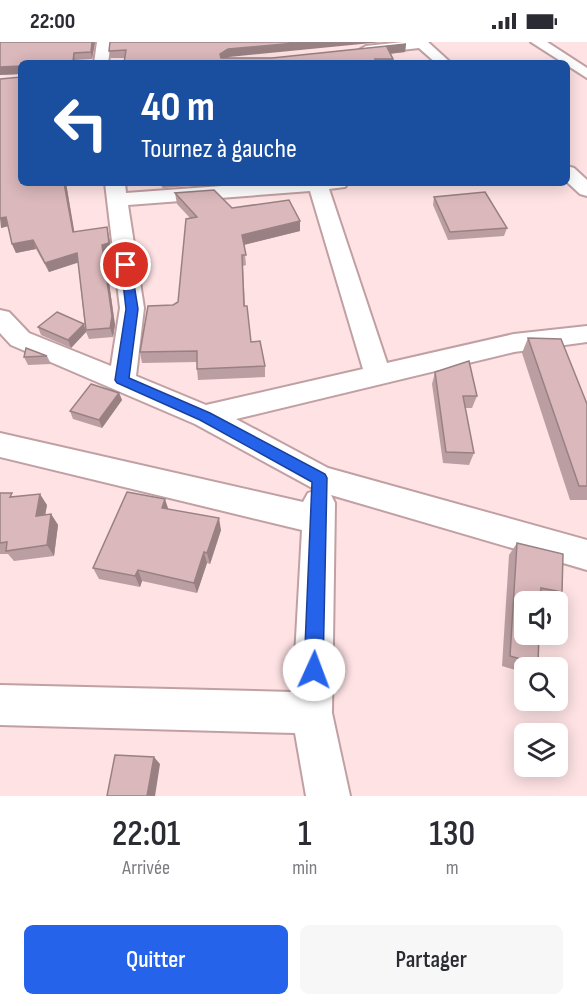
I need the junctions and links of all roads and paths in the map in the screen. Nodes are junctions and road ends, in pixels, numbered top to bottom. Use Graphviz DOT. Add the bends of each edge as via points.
graph roads {
  1 [pos="104,42"];
  2 [pos="538,42"];
  3 [pos="422,43"];
  4 [pos="353,51"];
  5 [pos="101,60"];
  6 [pos="441,60"];
  7 [pos="565,60"];
  8 [pos="570,64"];
  9 [pos="587,75"];
  10 [pos="570,175"];
  11 [pos="265,186"];
  12 [pos="325,186"];
  13 [pos="587,190"];
  14 [pos="116,191"];
  15 [pos="0,318"];
  16 [pos="587,334"];
  17 [pos="378,375"];
  18 [pos="122,380"];
  19 [pos="205,416"];
  20 [pos="0,445"];
  21 [pos="320,478"];
  22 [pos="318,520"];
  23 [pos="587,555"];
  24 [pos="0,705"];
  25 [pos="312,713"];
  26 [pos="328,796"];
  1 -- 5 [label="street"];
  2 -- 7 [label="street"];
  3 -- 4 [label="street"];
  3 -- 6 [label="street"];
  8 -- 9 [label="street"];
  10 -- 13 [label="street"];
  11 -- 14 [label="street"];
  12 -- 17 [label="street"];
  14 -- 18 [label="street" via="132,309"];
  15 -- 18 [label="street" via="20,339"];
  16 -- 17 [label="street" via="514,343"];
  17 -- 19 [label="street"];
  18 -- 19 [label="street"];
  19 -- 21 [label="street"];
  20 -- 22 [label="street"];
  21 -- 22 [label="street"];
  21 -- 23 [label="street"];
  22 -- 25 [label="street"];
  24 -- 25 [label="street"];
  25 -- 26 [label="street"];
}
